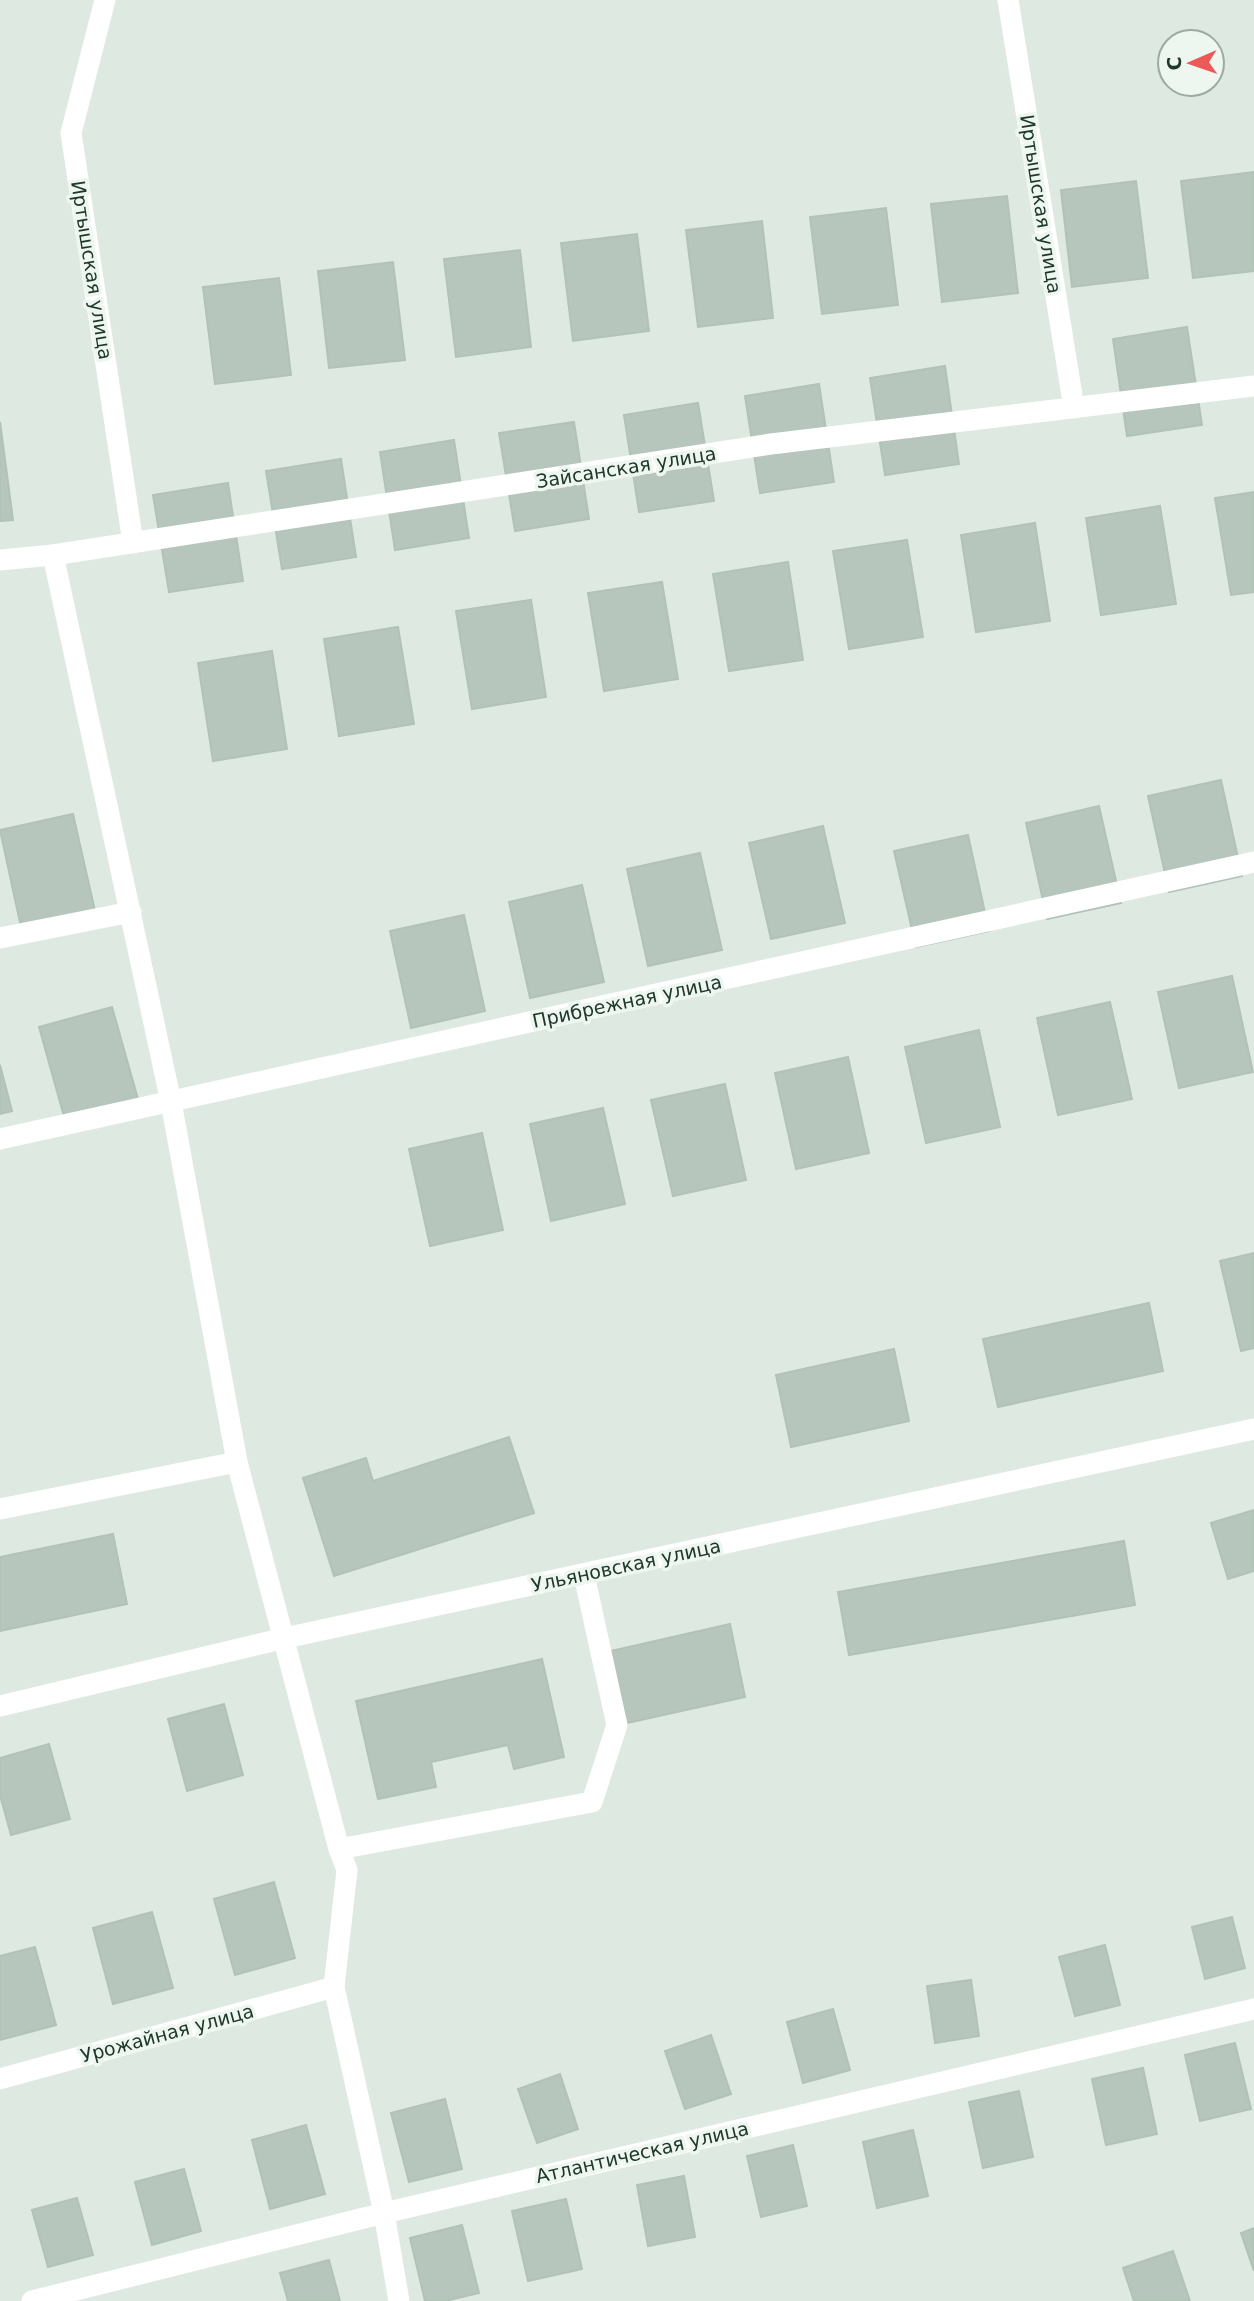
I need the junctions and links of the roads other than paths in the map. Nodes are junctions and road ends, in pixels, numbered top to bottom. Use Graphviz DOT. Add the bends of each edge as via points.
graph roads {
  1 [pos="104,0"];
  2 [pos="1008,0"];
  3 [pos="1254,386"];
  4 [pos="1073,408"];
  5 [pos="133,543"];
  6 [pos="53,555"];
  7 [pos="0,560"];
  8 [pos="1254,862"];
  9 [pos="131,912"];
  10 [pos="0,938"];
  11 [pos="171,1102"];
  12 [pos="0,1139"];
  13 [pos="1254,1429"];
  14 [pos="237,1462"];
  15 [pos="0,1510"];
  16 [pos="584,1575"];
  17 [pos="285,1638"];
  18 [pos="0,1706"];
  19 [pos="339,1849"];
  20 [pos="334,1987"];
  21 [pos="1254,2009"];
  22 [pos="0,2079"];
  23 [pos="384,2213"];
  24 [pos="32,2301"];
  25 [pos="399,2301"];
  1 -- 5 [label="street, Иртышская улица" via="71,133"];
  2 -- 4 [label="street, Иртышская улица"];
  3 -- 4 [label="street, Зайсанская улица"];
  4 -- 5 [label="street, Зайсанская улица" via="771,444"];
  5 -- 6 [label="street, Зайсанская улица"];
  6 -- 7 [label="street, Зайсанская улица"];
  6 -- 9 [label="street"];
  8 -- 11 [label="street, Прибрежная улица"];
  9 -- 10 [label="street"];
  9 -- 11 [label="street"];
  11 -- 12 [label="street, Прибрежная улица"];
  11 -- 14 [label="street"];
  13 -- 16 [label="street, Ульяновская улица"];
  14 -- 15 [label="street"];
  14 -- 17 [label="street"];
  16 -- 17 [label="street, Ульяновская улица"];
  16 -- 19 [label="street" via="617,1725 592,1802"];
  17 -- 18 [label="street, Ульяновская улица"];
  17 -- 19 [label="street"];
  19 -- 20 [label="street" via="347,1870"];
  20 -- 22 [label="street, Урожайная улица"];
  20 -- 23 [label="street"];
  21 -- 23 [label="street, Атлантическая улица"];
  23 -- 24 [label="street, Атлантическая улица"];
  23 -- 25 [label="street"];
}
